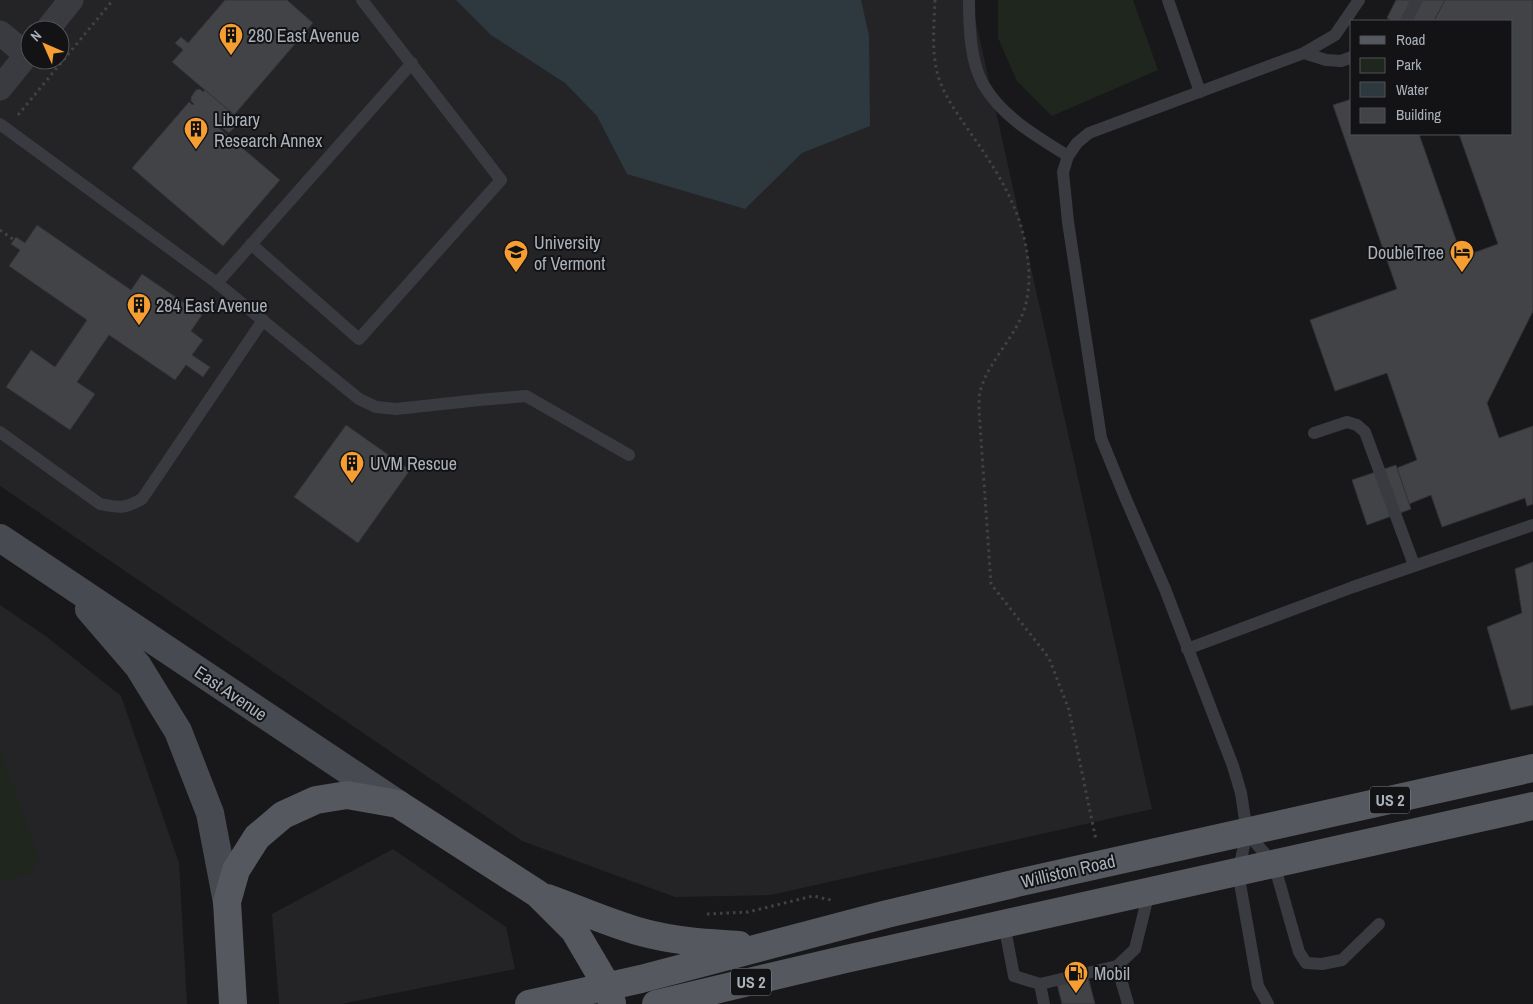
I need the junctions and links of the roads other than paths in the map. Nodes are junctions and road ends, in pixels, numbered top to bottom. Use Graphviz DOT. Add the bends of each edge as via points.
graph roads {
  1 [pos="362,0"];
  2 [pos="969,0"];
  3 [pos="1168,0"];
  4 [pos="1360,0"];
  5 [pos="1417,0"];
  6 [pos="68,1"];
  7 [pos="54,20"];
  8 [pos="1407,20"];
  9 [pos="0,33"];
  10 [pos="20,47"];
  11 [pos="1304,53"];
  12 [pos="1350,58"];
  13 [pos="20,63"];
  14 [pos="412,63"];
  15 [pos="0,88"];
  16 [pos="1200,92"];
  17 [pos="0,124"];
  18 [pos="1068,156"];
  19 [pos="252,244"];
  20 [pos="217,283"];
  21 [pos="263,320"];
  22 [pos="0,432"];
  23 [pos="1314,433"];
  24 [pos="629,455"];
  25 [pos="1533,525"];
  26 [pos="0,538"];
  27 [pos="1414,565"];
  28 [pos="64,582"];
  29 [pos="1187,648"];
  30 [pos="1533,768"];
  31 [pos="398,804"];
  32 [pos="1533,806"];
  33 [pos="1247,832"];
  34 [pos="1274,864"];
  35 [pos="1238,872"];
  36 [pos="1149,892"];
  37 [pos="538,894"];
  38 [pos="227,902"];
  39 [pos="1004,924"];
  40 [pos="1379,924"];
  41 [pos="763,947"];
  42 [pos="1117,966"];
  43 [pos="1040,984"];
  44 [pos="610,995"];
  45 [pos="1128,1002"];
  46 [pos="233,1004"];
  47 [pos="529,1004"];
  48 [pos="656,1004"];
  49 [pos="1044,1004"];
  50 [pos="1114,1004"];
  51 [pos="1268,1004"];
  1 -- 14 [label="lane"];
  2 -- 18 [label="lane" via="969,31 982,83 1008,116"];
  3 -- 16 [label="lane"];
  4 -- 11 [label="lane" via="1335,35"];
  5 -- 8 [label="lane"];
  6 -- 7 [label="street"];
  9 -- 10 [label="street"];
  11 -- 12 [label="lane" via="1326,60"];
  11 -- 16 [label="lane"];
  13 -- 15 [label="street"];
  14 -- 19 [label="lane"];
  14 -- 19 [label="lane" via="501,180 359,339"];
  16 -- 18 [label="lane" via="1089,133"];
  17 -- 20 [label="lane"];
  18 -- 29 [label="lane" via="1063,172 1068,222 1101,438"];
  19 -- 20 [label="lane"];
  20 -- 21 [label="lane"];
  21 -- 22 [label="lane" via="142,499 127,507 100,504"];
  21 -- 24 [label="lane" via="359,399 376,407 396,409 526,396"];
  23 -- 27 [label="lane" via="1347,422 1357,424 1365,432"];
  25 -- 27 [label="lane"];
  26 -- 28 [label="main road, East Avenue"];
  27 -- 29 [label="lane"];
  28 -- 31 [label="main road, East Avenue"];
  28 -- 38 [label="main road, East Avenue" via="138,666 178,731 210,813"];
  29 -- 33 [label="lane" via="1233,766"];
  30 -- 33 [label="main road, Williston Road / US 2"];
  31 -- 37 [label="main road, East Avenue"];
  31 -- 38 [label="main road, East Avenue" via="347,795 316,800 283,815 257,837 236,870"];
  32 -- 34 [label="main road, US 2"];
  33 -- 34 [label="lane"];
  33 -- 35 [label="lane"];
  33 -- 41 [label="main road, Williston Road / US 2" via="887,914"];
  34 -- 35 [label="main road, US 2"];
  34 -- 40 [label="lane" via="1299,952 1306,963 1342,960"];
  35 -- 36 [label="main road, US 2"];
  35 -- 51 [label="lane" via="1258,986"];
  36 -- 39 [label="main road, US 2"];
  36 -- 42 [label="lane" via="1135,949"];
  37 -- 41 [label="main road" via="639,932 695,942"];
  37 -- 44 [label="main road, East Avenue" via="574,930"];
  38 -- 46 [label="main road, East Avenue"];
  39 -- 43 [label="lane" via="1014,976"];
  39 -- 48 [label="main road, US 2"];
  41 -- 44 [label="main road, Williston Road / US 2" via="641,979"];
  42 -- 43 [label="lane"];
  42 -- 45 [label="lane"];
  43 -- 49 [label="lane"];
  44 -- 47 [label="main road, US 2"];
  45 -- 50 [label="lane"];
}
